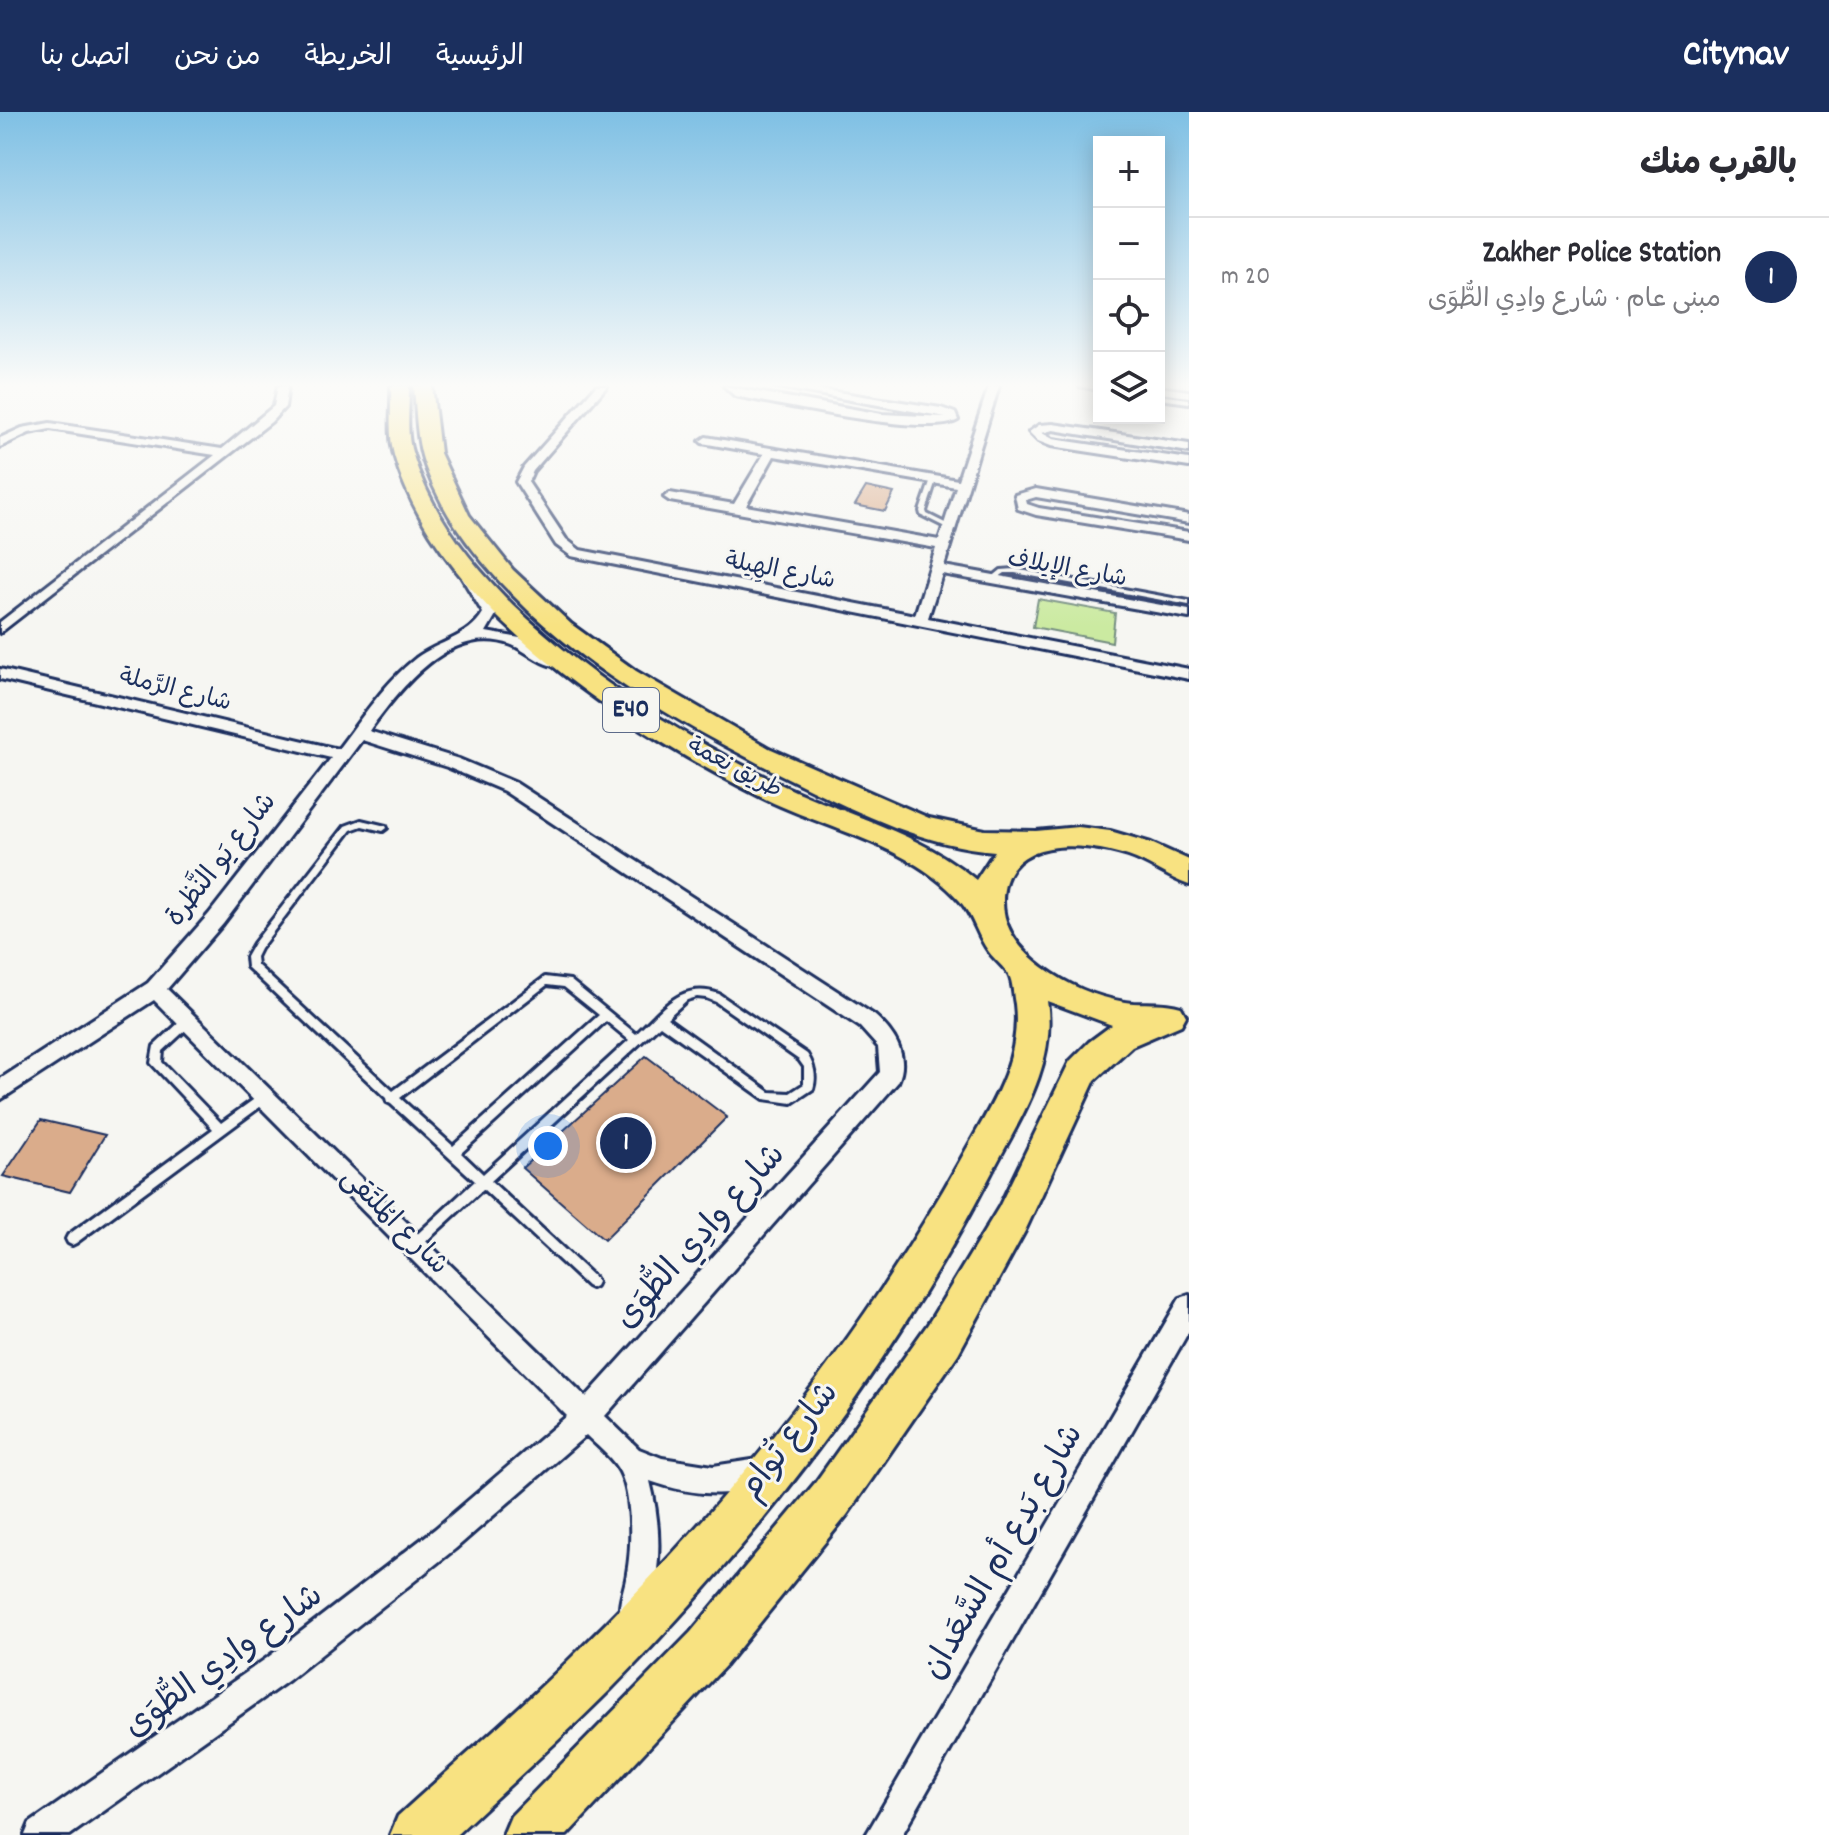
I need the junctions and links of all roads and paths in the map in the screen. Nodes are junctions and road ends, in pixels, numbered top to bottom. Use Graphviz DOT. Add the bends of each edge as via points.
graph roads {
  1 [pos="208,466"];
  2 [pos="406,466"];
  3 [pos="436,466"];
  4 [pos="532,466"];
  5 [pos="763,466"];
  6 [pos="854,466"];
  7 [pos="969,466"];
  8 [pos="933,480"];
  9 [pos="963,485"];
  10 [pos="670,497"];
  11 [pos="738,509"];
  12 [pos="1182,518"];
  13 [pos="949,527"];
  14 [pos="1174,534"];
  15 [pos="1189,536"];
  16 [pos="944,545"];
  17 [pos="453,551"];
  18 [pos="937,569"];
  19 [pos="993,579"];
  20 [pos="1189,603"];
  21 [pos="1189,614"];
  22 [pos="920,621"];
  23 [pos="0,629"];
  24 [pos="464,639"];
  25 [pos="0,674"];
  26 [pos="1189,674"];
  27 [pos="606,693"];
  28 [pos="359,733"];
  29 [pos="340,755"];
  30 [pos="383,828"];
  31 [pos="1038,841"];
  32 [pos="1152,853"];
  33 [pos="1189,859"];
  34 [pos="1189,874"];
  35 [pos="989,916"];
  36 [pos="1023,968"];
  37 [pos="155,989"];
  38 [pos="1179,1014"];
  39 [pos="606,1015"];
  40 [pos="660,1019"];
  41 [pos="188,1021"];
  42 [pos="637,1040"];
  43 [pos="0,1091"];
  44 [pos="264,1098"];
  45 [pos="391,1099"];
  46 [pos="221,1130"];
  47 [pos="452,1154"];
  48 [pos="483,1182"];
  49 [pos="72,1239"];
  50 [pos="415,1244"];
  51 [pos="591,1282"];
  52 [pos="1189,1307"];
  53 [pos="586,1417"];
  54 [pos="629,1459"];
  55 [pos="776,1468"];
  56 [pos="619,1646"];
  57 [pos="892,1830"];
  58 [pos="42,1835"];
  59 [pos="417,1835"];
  60 [pos="530,1835"];
  1 -- 23 [label="street"];
  2 -- 17 [label="main road, طريق نِعمة / E40" via="427,513"];
  3 -- 31 [label="main road, طريق نِعمة / E40" via="464,521 517,587 599,657 659,698 725,737 860,801 956,836"];
  4 -- 22 [label="street, شارع الهِيلة" via="524,476 524,488 568,549"];
  5 -- 11 [label="street"];
  6 -- 8 [label="street"];
  7 -- 9 [label="street"];
  8 -- 9 [label="street"];
  8 -- 13 [label="lane" via="924,515"];
  9 -- 13 [label="street"];
  10 -- 11 [label="street"];
  11 -- 16 [label="street"];
  12 -- 14 [label="street"];
  12 -- 14 [label="street" via="1036,493 1019,498 1030,510"];
  13 -- 16 [label="street"];
  14 -- 15 [label="street"];
  16 -- 18 [label="street"];
  17 -- 24 [label="street, شارع يَو النَّظرة" via="490,613 480,630"];
  17 -- 27 [label="main road, طريق نِعمة / E40" via="527,630"];
  18 -- 19 [label="street, شارع الإيلاف"];
  18 -- 22 [label="street"];
  19 -- 20 [label="lane" via="1003,571 1015,571"];
  19 -- 21 [label="street, شارع الإيلاف"];
  22 -- 26 [label="street, شارع الهِيلة"];
  24 -- 27 [label="street, شارع يَو النَّظرة" via="514,639"];
  24 -- 28 [label="street, شارع يَو النَّظرة" via="410,670"];
  25 -- 29 [label="street, شارع الرَّملة"];
  27 -- 35 [label="main road, طريق نِعمة / E40" via="739,774 934,862"];
  28 -- 29 [label="street, شارع يَو النَّظرة"];
  28 -- 53 [label="street, شارع وادِي الطُّوَى" via="510,787 867,1021 892,1052 884,1086"];
  29 -- 37 [label="street, شارع يَو النَّظرة" via="216,919"];
  30 -- 45 [label="lane" via="361,823 348,828 257,946 251,962 258,976"];
  31 -- 32 [label="main road, طريق نِعمة" via="1084,836"];
  31 -- 35 [label="main road" via="1013,852 996,869 987,891"];
  32 -- 33 [label="street"];
  32 -- 34 [label="main road, طريق نِعمة"];
  35 -- 36 [label="main road, طريق نِعمة" via="1001,943"];
  36 -- 38 [label="main road" via="1054,991 1091,1007 1131,1016"];
  36 -- 55 [label="main road, شارع تُوام" via="1033,1032 1024,1074 963,1194 894,1305"];
  37 -- 41 [label="street, شارع المُلتَقى"];
  37 -- 43 [label="street, شارع يَو النَّظرة"];
  38 -- 60 [label="main road, شارع تُوام" via="1118,1036 1082,1071 1012,1219 951,1326 831,1499 708,1649"];
  39 -- 42 [label="lane"];
  39 -- 45 [label="lane" via="566,983 545,981"];
  39 -- 47 [label="lane"];
  40 -- 40 [label="lane" via="690,994 713,995 803,1057 809,1066 809,1086 792,1098 768,1096"];
  40 -- 42 [label="lane"];
  41 -- 44 [label="street, شارع المُلتَقى"];
  41 -- 46 [label="lane" via="158,1049 156,1063"];
  42 -- 48 [label="lane"];
  44 -- 46 [label="lane"];
  44 -- 50 [label="street, شارع المُلتَقى"];
  45 -- 47 [label="lane"];
  46 -- 49 [label="lane"];
  47 -- 48 [label="lane"];
  48 -- 50 [label="lane"];
  48 -- 51 [label="lane"];
  50 -- 53 [label="street, شارع المُلتَقى"];
  52 -- 57 [label="street, شارع بَدع أم السَّعَدان"];
  53 -- 54 [label="street, شارع المُلتَقى"];
  53 -- 58 [label="street, شارع وادِي الطُّوَى" via="445,1539 290,1660"];
  54 -- 55 [label="street, شارع المُلتَقى" via="692,1479 735,1479"];
  54 -- 56 [label="street, شارع المُلتَقى" via="643,1508 645,1563"];
  55 -- 56 [label="main road, شارع تُوام"];
  56 -- 59 [label="main road, شارع تُوام"];
}
